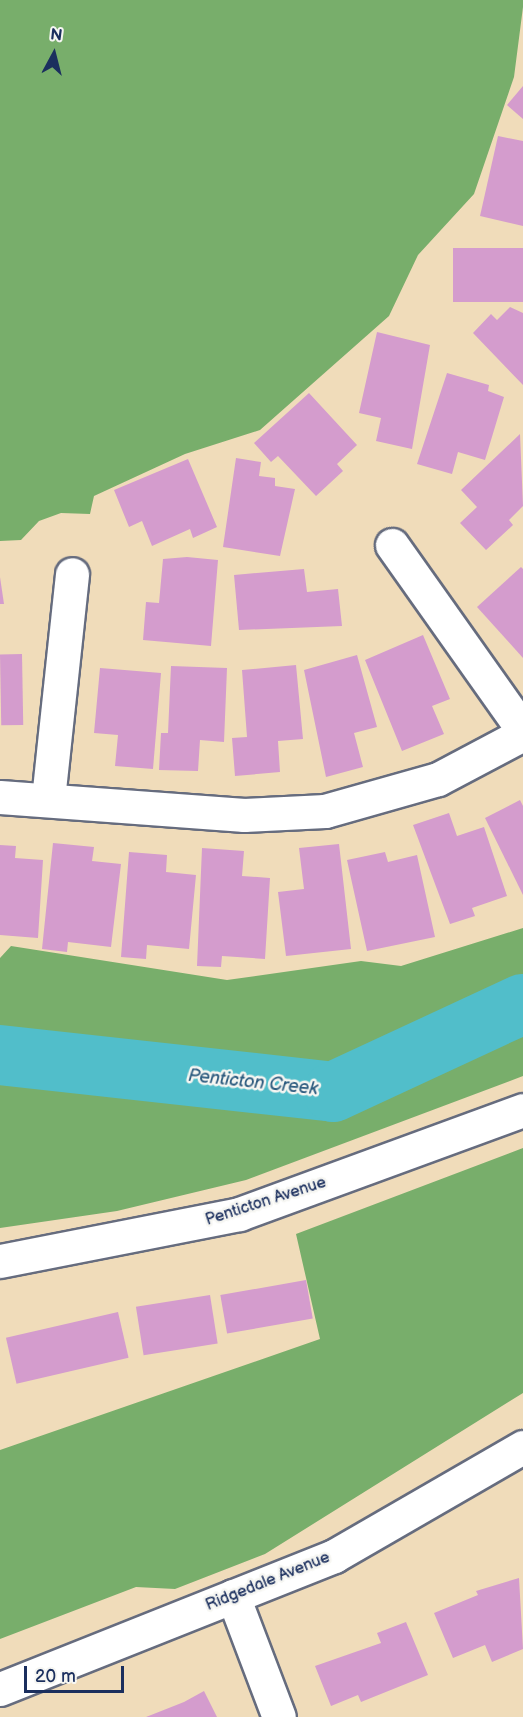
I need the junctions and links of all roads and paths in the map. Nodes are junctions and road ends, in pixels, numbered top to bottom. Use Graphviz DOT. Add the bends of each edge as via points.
graph roads {
  1 [pos="392,545"];
  2 [pos="72,574"];
  3 [pos="523,732"];
  4 [pos="0,797"];
  5 [pos="48,799"];
  6 [pos="523,1110"];
  7 [pos="0,1261"];
  8 [pos="523,1447"];
  9 [pos="233,1596"];
  10 [pos="0,1689"];
  11 [pos="279,1717"];
  1 -- 3 [label="street"];
  2 -- 5 [label="street"];
  3 -- 5 [label="street" via="438,779 325,811 244,815"];
  4 -- 5 [label="street"];
  6 -- 7 [label="street, Penticton Avenue" via="239,1214"];
  8 -- 9 [label="street, Ridgedale Avenue" via="334,1556"];
  9 -- 10 [label="street, Ridgedale Avenue"];
  9 -- 11 [label="street"];
}
